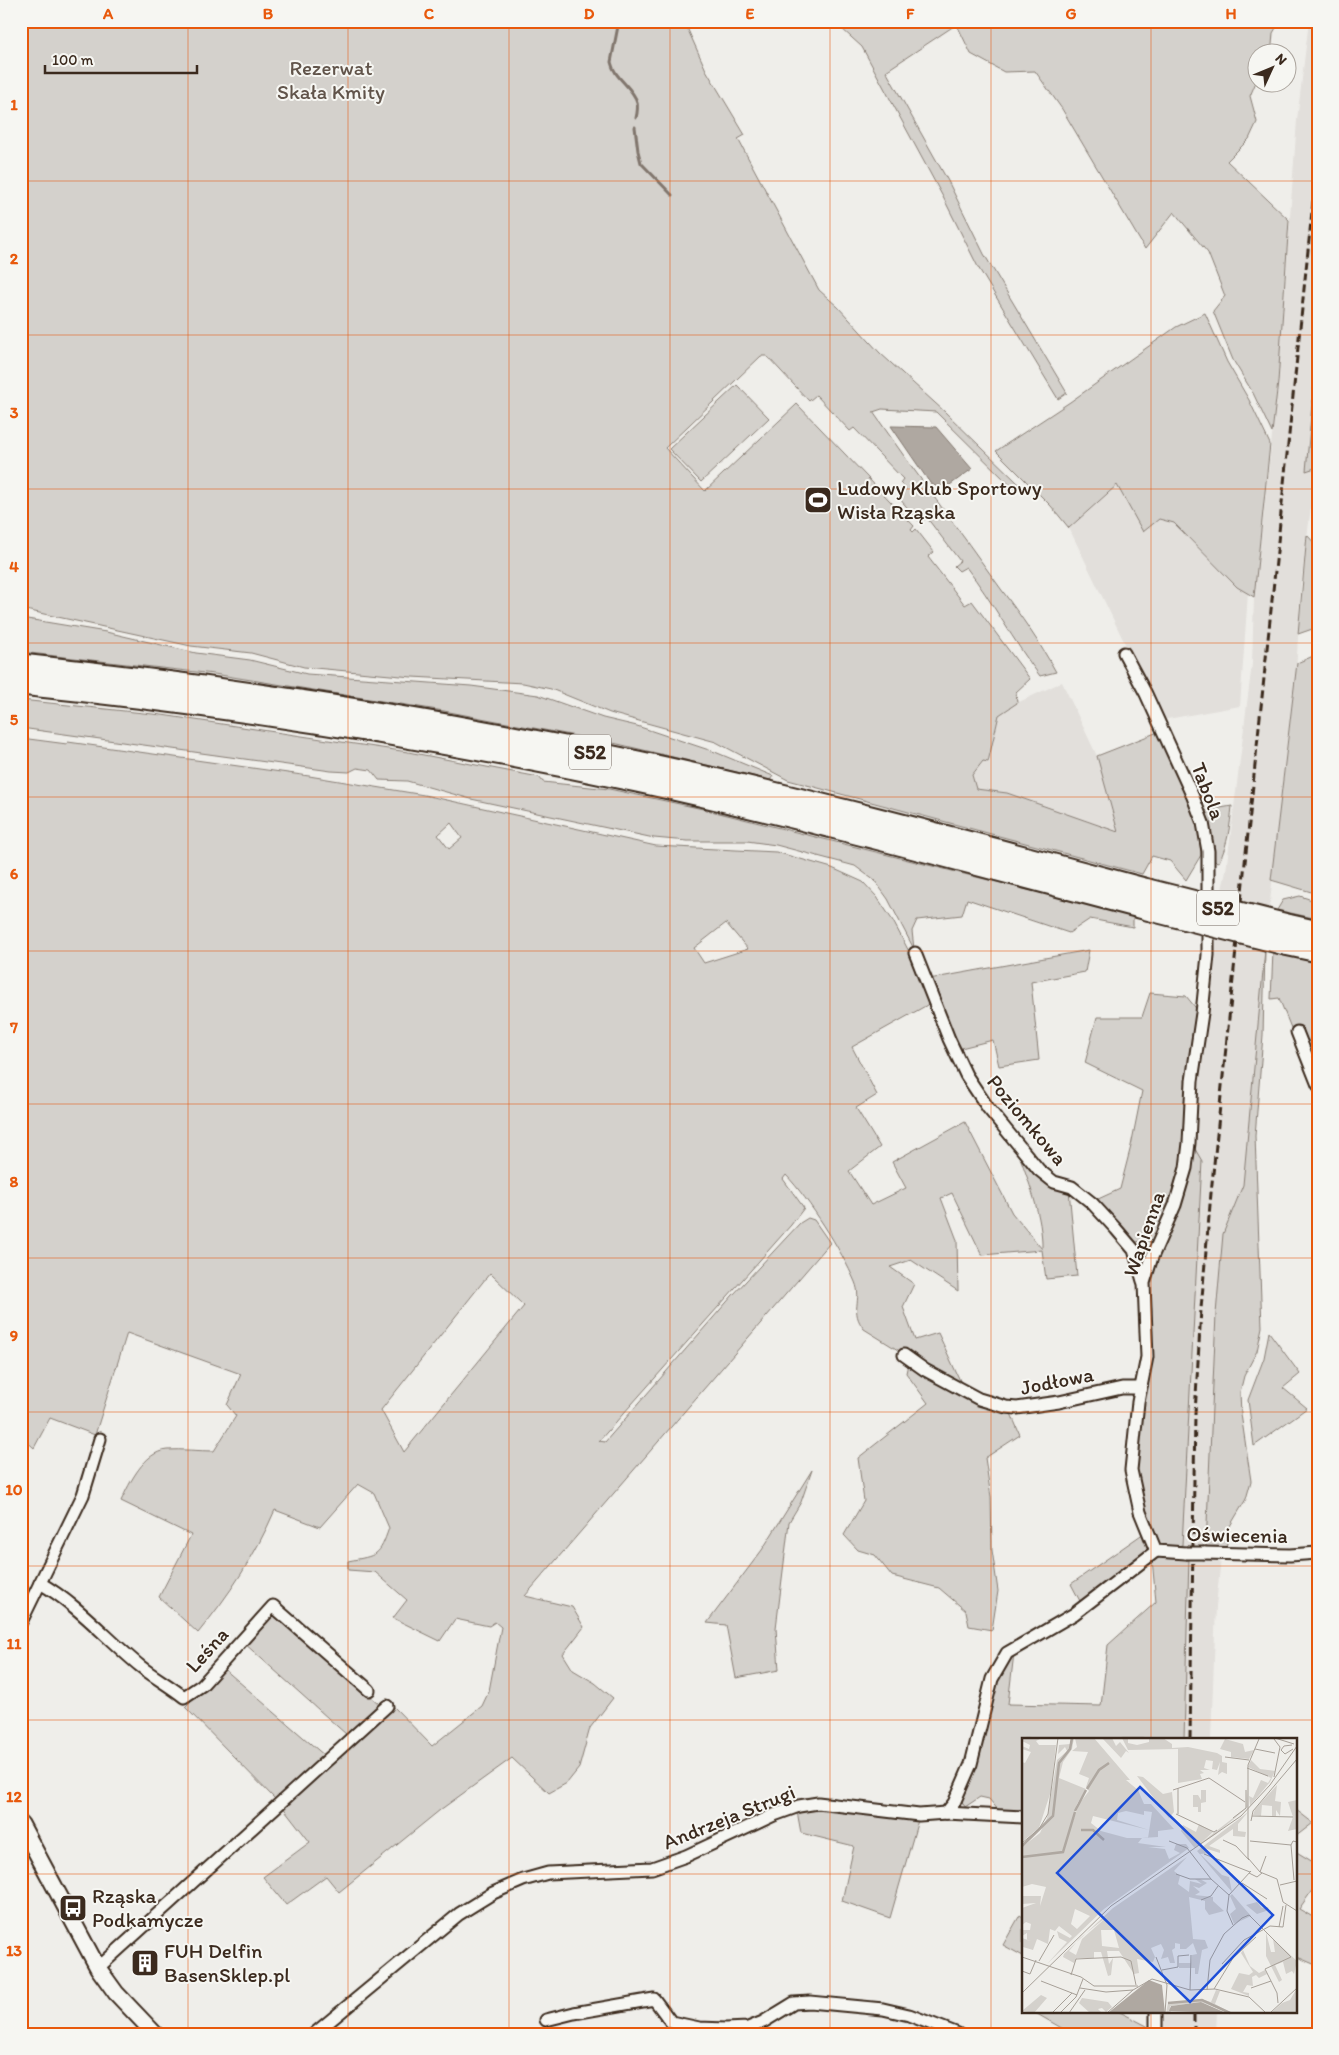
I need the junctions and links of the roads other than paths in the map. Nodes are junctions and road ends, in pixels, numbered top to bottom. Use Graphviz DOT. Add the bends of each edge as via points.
graph roads {
  1 [pos="1124,653"];
  2 [pos="21,665"];
  3 [pos="21,684"];
  4 [pos="1148,899"];
  5 [pos="1318,932"];
  6 [pos="1286,935"];
  7 [pos="1318,951"];
  8 [pos="915,953"];
  9 [pos="1208,955"];
  10 [pos="1297,1032"];
  11 [pos="1318,1084"];
  12 [pos="1134,1250"];
  13 [pos="1155,1250"];
  14 [pos="1144,1283"];
  15 [pos="904,1355"];
  16 [pos="1140,1388"];
  17 [pos="100,1439"];
  18 [pos="1156,1552"];
  19 [pos="1318,1553"];
  20 [pos="40,1583"];
  21 [pos="21,1622"];
  22 [pos="369,1690"];
  23 [pos="387,1706"];
  24 [pos="946,1813"];
  25 [pos="1022,1817"];
  26 [pos="21,1824"];
  27 [pos="98,1968"];
  28 [pos="1156,2012"];
  29 [pos="546,2020"];
  30 [pos="155,2034"];
  31 [pos="314,2034"];
  32 [pos="958,2034"];
  33 [pos="1156,2034"];
  1 -- 9 [label="street, Tabola" via="1146,694 1203,823 1208,851"];
  2 -- 4 [label="highway, S52" via="150,679 376,712 641,763 808,802"];
  3 -- 4 [label="highway, S52" via="384,732 554,764"];
  4 -- 6 [label="highway, S52, bridge"];
  5 -- 6 [label="highway, S52"];
  6 -- 7 [label="highway, S52"];
  8 -- 12 [label="street, Poziomkowa" via="949,1039 966,1075 988,1108 1039,1170 1054,1182 1072,1187 1092,1203"];
  9 -- 13 [label="street, Wapienna" via="1192,1081 1186,1168 1175,1205"];
  10 -- 11 [label="street"];
  12 -- 13 [label="street"];
  12 -- 14 [label="street, Poziomkowa"];
  13 -- 14 [label="street, Wapienna"];
  14 -- 16 [label="street, Wapienna" via="1147,1357"];
  15 -- 16 [label="street, Jodłowa" via="979,1399 1006,1407 1017,1408 1122,1388"];
  16 -- 18 [label="street, Wapienna" via="1132,1470 1140,1512"];
  17 -- 20 [label="street" via="83,1495"];
  18 -- 19 [label="street, Oświecenia, bridge"];
  18 -- 24 [label="street" via="1074,1614 1007,1653 992,1679 972,1764 954,1804"];
  20 -- 21 [label="street"];
  20 -- 22 [label="street, Leśna" via="68,1601 141,1667 184,1696 202,1685 273,1606"];
  23 -- 27 [label="street"];
  24 -- 25 [label="street, Andrzeja Strugi"];
  24 -- 31 [label="street, Andrzeja Strugi" via="919,1815 818,1803 799,1806 652,1868 548,1873 523,1880 493,1893 459,1914"];
  26 -- 27 [label="street"];
  27 -- 30 [label="street" via="116,1993"];
  28 -- 33 [label="street"];
  29 -- 32 [label="street" via="654,1999 671,2022 699,2028 748,2028 794,2003 810,2002 883,2009 909,2015"];
}
